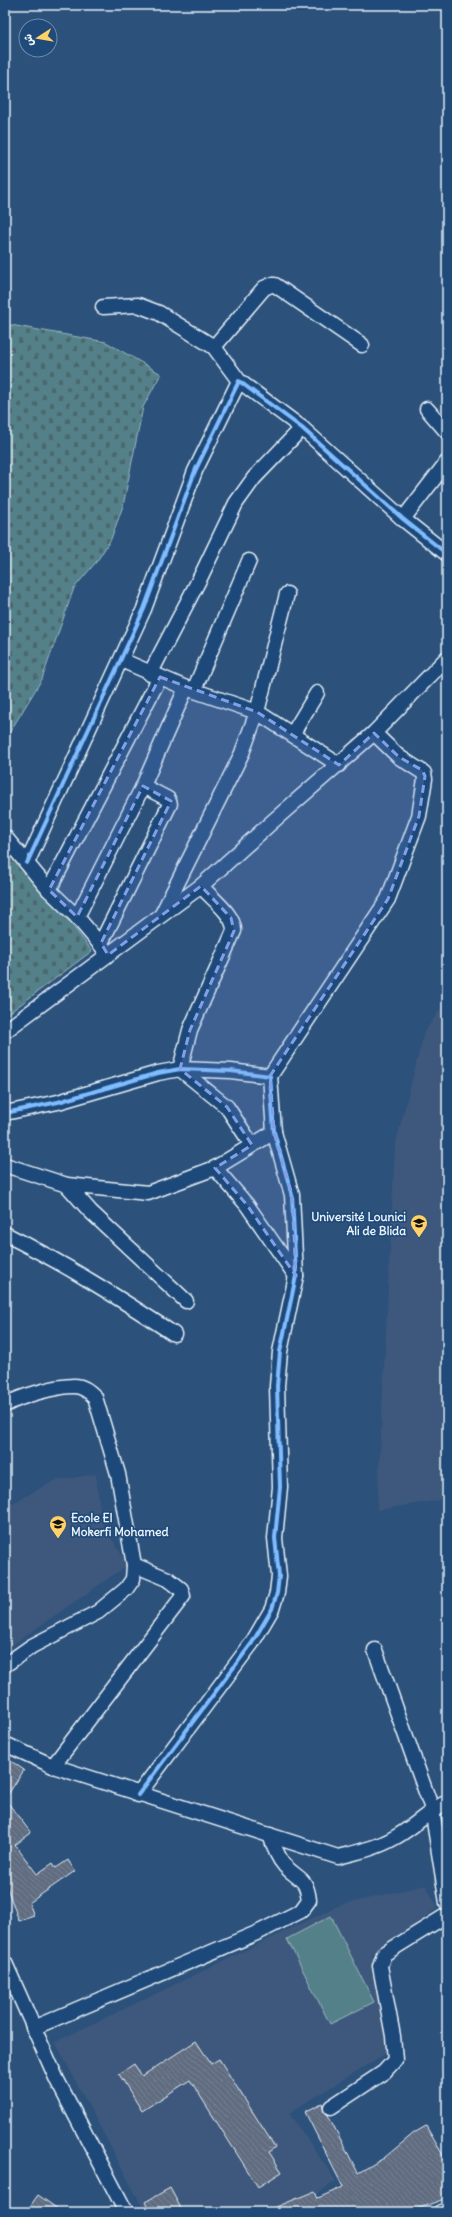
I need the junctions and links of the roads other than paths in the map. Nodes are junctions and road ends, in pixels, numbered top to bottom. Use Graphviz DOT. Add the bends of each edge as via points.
graph roads {
  1 [pos="103,307"];
  2 [pos="362,345"];
  3 [pos="214,347"];
  4 [pos="239,381"];
  5 [pos="427,409"];
  6 [pos="302,428"];
  7 [pos="447,432"];
  8 [pos="447,462"];
  9 [pos="403,519"];
  10 [pos="447,554"];
  11 [pos="249,561"];
  12 [pos="287,594"];
  13 [pos="447,658"];
  14 [pos="121,660"];
  15 [pos="155,676"];
  16 [pos="190,689"];
  17 [pos="317,693"];
  18 [pos="258,712"];
  19 [pos="293,733"];
  20 [pos="374,733"];
  21 [pos="339,765"];
  22 [pos="142,786"];
  23 [pos="5,837"];
  24 [pos="27,863"];
  25 [pos="201,886"];
  26 [pos="49,890"];
  27 [pos="77,917"];
  28 [pos="160,918"];
  29 [pos="100,943"];
  30 [pos="108,955"];
  31 [pos="5,1031"];
  32 [pos="180,1069"];
  33 [pos="270,1076"];
  34 [pos="5,1114"];
  35 [pos="274,1132"];
  36 [pos="252,1145"];
  37 [pos="5,1165"];
  38 [pos="215,1168"];
  39 [pos="67,1185"];
  40 [pos="5,1234"];
  41 [pos="296,1276"];
  42 [pos="186,1301"];
  43 [pos="174,1334"];
  44 [pos="6,1402"];
  45 [pos="134,1565"];
  46 [pos="375,1650"];
  47 [pos="5,1665"];
  48 [pos="5,1744"];
  49 [pos="53,1766"];
  50 [pos="138,1795"];
  51 [pos="447,1802"];
  52 [pos="432,1810"];
  53 [pos="270,1835"];
  54 [pos="447,1903"];
  55 [pos="447,1915"];
  56 [pos="5,1962"];
  57 [pos="33,2028"];
  58 [pos="331,2107"];
  59 [pos="447,2210"];
  60 [pos="126,2212"];
  61 [pos="441,2212"];
  1 -- 3 [label="street" via="148,307"];
  2 -- 3 [label="street" via="275,285 271,285 264,288"];
  3 -- 4 [label="street"];
  4 -- 6 [label="street"];
  4 -- 14 [label="street" via="195,470 144,609"];
  5 -- 7 [label="street"];
  6 -- 9 [label="street"];
  6 -- 15 [label="street" via="254,478 236,504"];
  8 -- 9 [label="street"];
  9 -- 10 [label="street"];
  11 -- 16 [label="street"];
  12 -- 18 [label="street"];
  13 -- 20 [label="street"];
  14 -- 15 [label="street"];
  14 -- 24 [label="street"];
  15 -- 16 [label="street"];
  15 -- 26 [label="street"];
  16 -- 18 [label="street"];
  16 -- 22 [label="street"];
  17 -- 19 [label="street"];
  18 -- 19 [label="street"];
  18 -- 28 [label="street" via="242,753"];
  19 -- 21 [label="street"];
  20 -- 21 [label="street"];
  20 -- 33 [label="street" via="399,757 424,773 417,822 388,899"];
  21 -- 25 [label="street"];
  22 -- 27 [label="street"];
  22 -- 29 [label="street" via="168,799 170,804"];
  23 -- 24 [label="street"];
  24 -- 26 [label="street"];
  25 -- 28 [label="street"];
  25 -- 32 [label="street" via="231,918 234,931 190,1030"];
  26 -- 27 [label="street"];
  27 -- 29 [label="street"];
  28 -- 30 [label="street"];
  29 -- 30 [label="street"];
  30 -- 31 [label="street"];
  32 -- 33 [label="street"];
  32 -- 34 [label="street"];
  32 -- 36 [label="street" via="227,1106"];
  33 -- 35 [label="street"];
  35 -- 36 [label="street"];
  35 -- 41 [label="street" via="292,1194"];
  36 -- 38 [label="street"];
  37 -- 39 [label="street"];
  38 -- 39 [label="street" via="148,1193"];
  38 -- 41 [label="street" via="247,1205"];
  39 -- 42 [label="street" via="90,1211"];
  40 -- 43 [label="street" via="99,1284"];
  41 -- 50 [label="street" via="280,1352 277,1386 280,1487 275,1538 279,1576 272,1609 252,1643"];
  44 -- 45 [label="street" via="75,1386 87,1389 95,1397 118,1474"];
  45 -- 47 [label="street" via="133,1579 126,1589 98,1612 32,1646"];
  45 -- 49 [label="street" via="168,1579 182,1589 183,1596"];
  46 -- 52 [label="street"];
  48 -- 49 [label="street"];
  49 -- 50 [label="street"];
  50 -- 53 [label="street"];
  51 -- 52 [label="street"];
  52 -- 53 [label="street" via="394,1838 364,1851 338,1857"];
  52 -- 54 [label="street"];
  53 -- 57 [label="street" via="278,1856 286,1867 299,1876 307,1889 309,1900 301,1910 259,1932"];
  55 -- 58 [label="street" via="384,1954 380,1966 395,2060 384,2072"];
  56 -- 57 [label="street"];
  57 -- 60 [label="street" via="57,2080"];
  59 -- 61 [label="street"];
}
